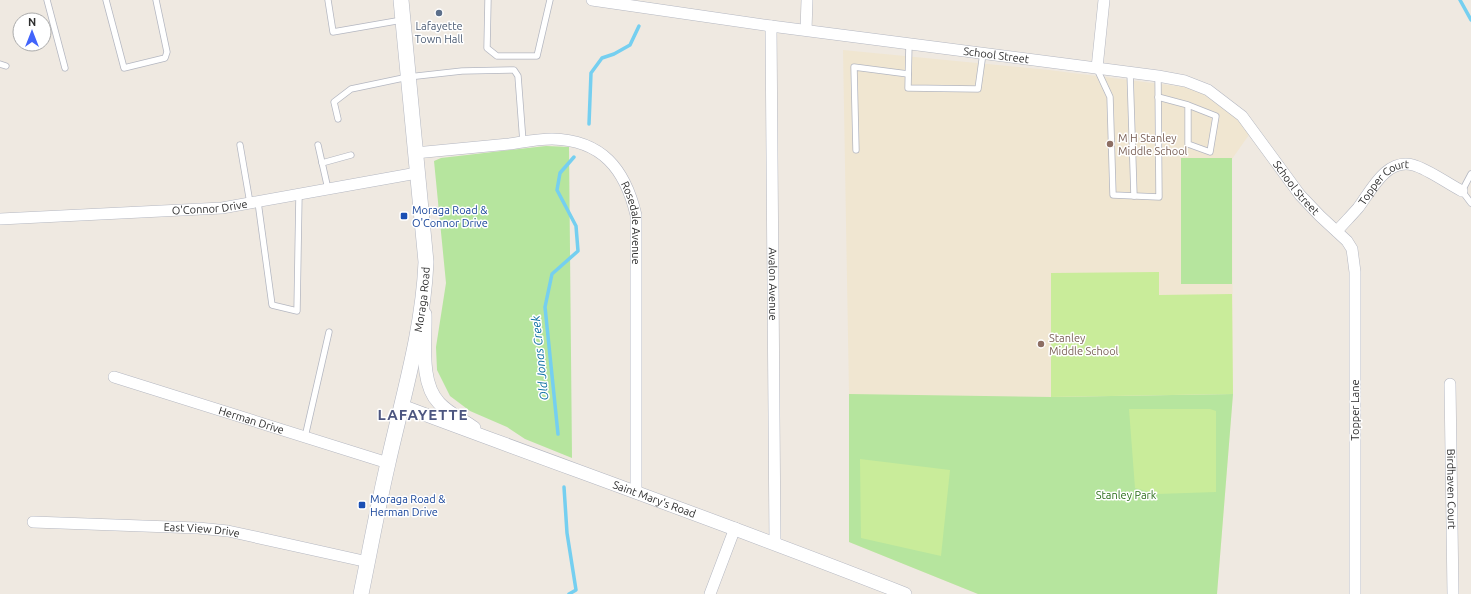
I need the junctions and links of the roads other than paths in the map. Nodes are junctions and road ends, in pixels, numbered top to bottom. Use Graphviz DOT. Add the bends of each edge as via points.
graph roads {
  1 [pos="47,0"];
  2 [pos="106,0"];
  3 [pos="156,0"];
  4 [pos="328,0"];
  5 [pos="400,0"];
  6 [pos="488,0"];
  7 [pos="550,0"];
  8 [pos="592,0"];
  9 [pos="678,0"];
  10 [pos="807,0"];
  11 [pos="1104,0"];
  12 [pos="628,2"];
  13 [pos="677,12"];
  14 [pos="402,20"];
  15 [pos="771,26"];
  16 [pos="806,30"];
  17 [pos="909,44"];
  18 [pos="983,53"];
  19 [pos="65,68"];
  20 [pos="1097,68"];
  21 [pos="1130,72"];
  22 [pos="908,74"];
  23 [pos="1158,76"];
  24 [pos="408,77"];
  25 [pos="1158,97"];
  26 [pos="1188,105"];
  27 [pos="338,119"];
  28 [pos="523,142"];
  29 [pos="240,145"];
  30 [pos="318,145"];
  31 [pos="856,150"];
  32 [pos="416,153"];
  33 [pos="351,155"];
  34 [pos="322,162"];
  35 [pos="418,173"];
  36 [pos="1471,174"];
  37 [pos="328,190"];
  38 [pos="1462,191"];
  39 [pos="299,195"];
  40 [pos="1134,196"];
  41 [pos="254,202"];
  42 [pos="1471,203"];
  43 [pos="0,219"];
  44 [pos="1337,231"];
  45 [pos="425,288"];
  46 [pos="329,332"];
  47 [pos="114,377"];
  48 [pos="1450,384"];
  49 [pos="402,406"];
  50 [pos="306,437"];
  51 [pos="500,444"];
  52 [pos="388,463"];
  53 [pos="636,492"];
  54 [pos="33,522"];
  55 [pos="735,528"];
  56 [pos="775,543"];
  57 [pos="368,562"];
  58 [pos="361,594"];
  59 [pos="710,594"];
  60 [pos="905,594"];
  61 [pos="1355,594"];
  62 [pos="1453,594"];
  1 -- 19 [label="lane"];
  2 -- 3 [label="lane" via="124,68 165,58 167,52"];
  4 -- 14 [label="lane" via="333,32"];
  5 -- 14 [label="main road, Moraga Road"];
  6 -- 7 [label="lane" via="487,48 497,56 537,56"];
  8 -- 12 [label="street, School Street"];
  9 -- 13 [label="street"];
  10 -- 16 [label="street"];
  11 -- 20 [label="street"];
  12 -- 13 [label="street, School Street"];
  13 -- 15 [label="street, School Street"];
  14 -- 24 [label="main road, Moraga Road"];
  15 -- 16 [label="street, School Street"];
  15 -- 56 [label="street, Avalon Avenue"];
  16 -- 17 [label="street, School Street"];
  17 -- 18 [label="street, School Street"];
  17 -- 22 [label="lane"];
  18 -- 20 [label="street, School Street"];
  18 -- 22 [label="lane" via="978,89 908,88"];
  20 -- 21 [label="street, School Street"];
  20 -- 40 [label="lane" via="1110,97 1113,195"];
  21 -- 23 [label="street, School Street"];
  21 -- 40 [label="lane"];
  22 -- 31 [label="lane" via="854,67"];
  23 -- 25 [label="lane"];
  23 -- 44 [label="street, School Street" via="1184,81 1208,90 1242,116 1300,195"];
  24 -- 27 [label="lane" via="351,89 334,102"];
  24 -- 28 [label="lane" via="462,71 514,70 518,76"];
  24 -- 32 [label="main road, Moraga Road"];
  25 -- 26 [label="lane"];
  25 -- 40 [label="lane" via="1159,197"];
  26 -- 26 [label="lane" via="1188,144 1210,152 1216,116"];
  28 -- 32 [label="street, Rosedale Avenue"];
  28 -- 53 [label="street, Rosedale Avenue" via="552,139 578,142 596,148 610,160 631,194 636,215"];
  29 -- 41 [label="lane"];
  30 -- 34 [label="lane"];
  32 -- 35 [label="main road, Moraga Road"];
  33 -- 34 [label="lane"];
  34 -- 37 [label="lane"];
  35 -- 37 [label="street, O'Connor Drive"];
  35 -- 45 [label="main road, Moraga Road" via="426,262"];
  36 -- 38 [label="lane"];
  37 -- 39 [label="street, O'Connor Drive"];
  38 -- 42 [label="lane"];
  38 -- 44 [label="street, Topper Court" via="1413,165 1397,165 1375,184"];
  39 -- 41 [label="street, O'Connor Drive"];
  39 -- 41 [label="lane" via="297,311 272,305"];
  41 -- 43 [label="street, O'Connor Drive" via="222,208"];
  44 -- 61 [label="street, Topper Lane" via="1348,241 1352,249 1355,272"];
  45 -- 49 [label="main road, Moraga Road"];
  45 -- 51 [label="street" via="425,364 430,389 439,404"];
  46 -- 50 [label="lane"];
  47 -- 50 [label="street, Herman Drive"];
  48 -- 62 [label="street, Birdhaven Court"];
  49 -- 51 [label="street, Saint Mary's Road"];
  49 -- 52 [label="main road, Moraga Road"];
  50 -- 52 [label="street, Herman Drive"];
  51 -- 53 [label="street, Saint Mary's Road"];
  52 -- 57 [label="main road, Moraga Road"];
  53 -- 55 [label="street, Saint Mary's Road"];
  54 -- 57 [label="street, East View Drive" via="228,531"];
  55 -- 56 [label="street, Saint Mary's Road"];
  55 -- 59 [label="street"];
  56 -- 60 [label="street, Saint Mary's Road"];
  57 -- 58 [label="main road, Moraga Road"];
}
